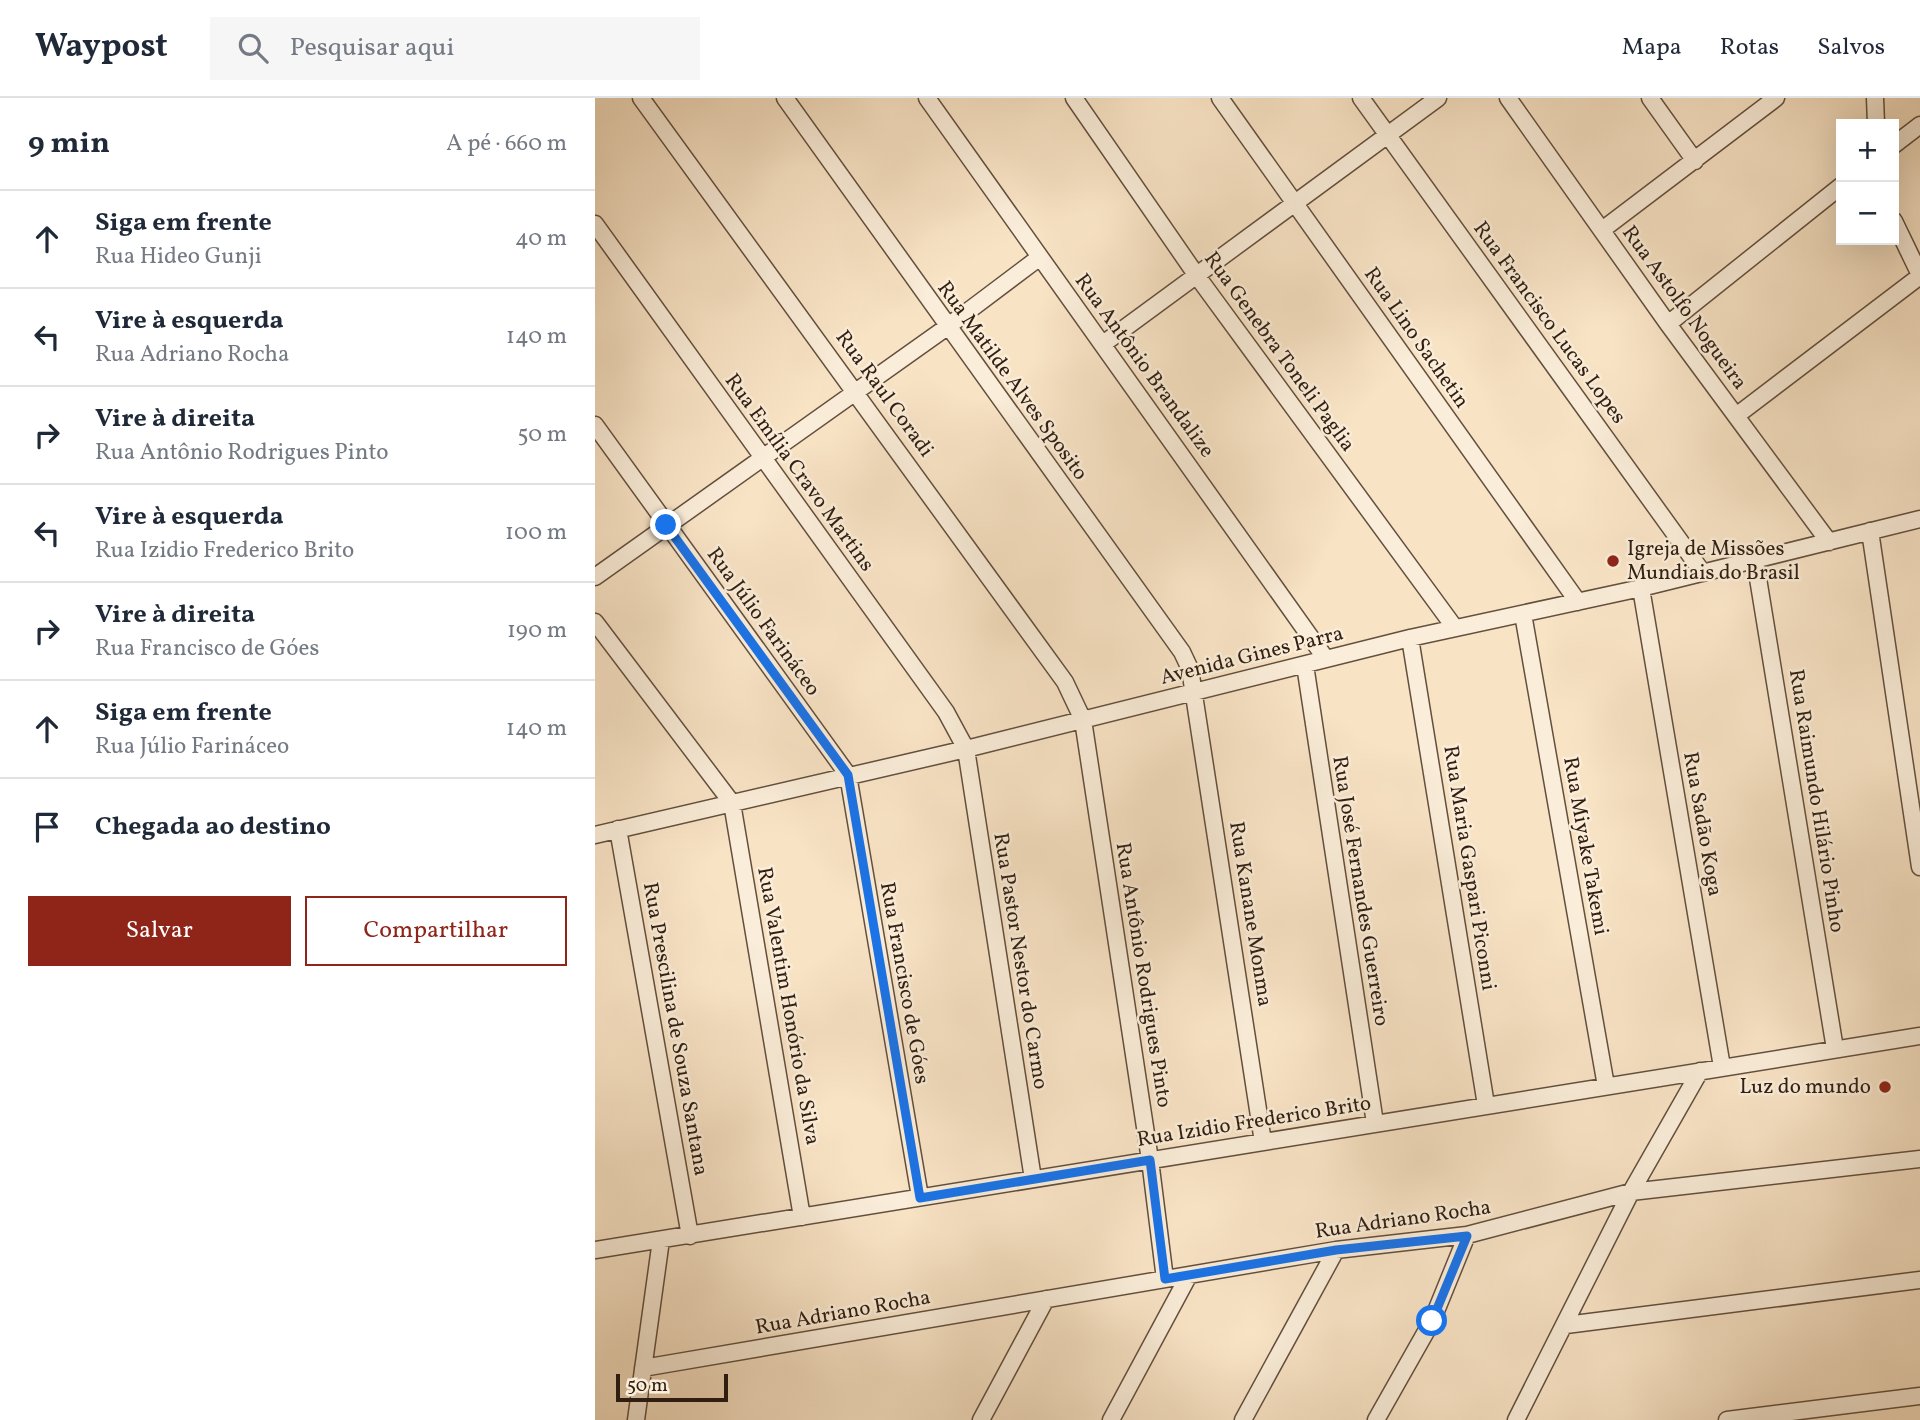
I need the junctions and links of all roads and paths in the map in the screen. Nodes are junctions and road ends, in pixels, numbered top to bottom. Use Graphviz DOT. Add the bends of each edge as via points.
graph roads {
  1 [pos="641,98"];
  2 [pos="785,98"];
  3 [pos="927,98"];
  4 [pos="1074,98"];
  5 [pos="1220,98"];
  6 [pos="1361,98"];
  7 [pos="1438,98"];
  8 [pos="1508,98"];
  9 [pos="1650,98"];
  10 [pos="1776,98"];
  11 [pos="1875,98"];
  12 [pos="1875,119"];
  13 [pos="1920,125"];
  14 [pos="1388,136"];
  15 [pos="1899,141"];
  16 [pos="1695,161"];
  17 [pos="1836,190"];
  18 [pos="1295,205"];
  19 [pos="595,224"];
  20 [pos="1602,230"];
  21 [pos="1899,232"];
  22 [pos="1040,257"];
  23 [pos="1197,276"];
  24 [pos="1920,276"];
  25 [pos="1668,324"];
  26 [pos="947,327"];
  27 [pos="1103,344"];
  28 [pos="857,392"];
  29 [pos="1736,416"];
  30 [pos="595,425"];
  31 [pos="762,458"];
  32 [pos="1920,519"];
  33 [pos="666,525"];
  34 [pos="1870,531"];
  35 [pos="1829,542"];
  36 [pos="1755,560"];
  37 [pos="1703,573"];
  38 [pos="595,577"];
  39 [pos="1641,588"];
  40 [pos="1578,602"];
  41 [pos="1523,614"];
  42 [pos="595,622"];
  43 [pos="1455,628"];
  44 [pos="1410,638"];
  45 [pos="1326,659"];
  46 [pos="1305,664"];
  47 [pos="1195,693"];
  48 [pos="1083,720"];
  49 [pos="966,749"];
  50 [pos="848,775"];
  51 [pos="1915,802"];
  52 [pos="731,803"];
  53 [pos="618,829"];
  54 [pos="595,835"];
  55 [pos="1920,867"];
  56 [pos="1920,1036"];
  57 [pos="1835,1049"];
  58 [pos="1722,1067"];
  59 [pos="1700,1071"];
  60 [pos="1606,1086"];
  61 [pos="1486,1105"];
  62 [pos="1374,1124"];
  63 [pos="1263,1142"];
  64 [pos="1920,1159"];
  65 [pos="1150,1160"];
  66 [pos="1033,1179"];
  67 [pos="1631,1192"];
  68 [pos="920,1198"];
  69 [pos="802,1217"];
  70 [pos="690,1236"];
  71 [pos="1467,1236"];
  72 [pos="661,1240"];
  73 [pos="595,1250"];
  74 [pos="1336,1250"];
  75 [pos="1188,1275"];
  76 [pos="1165,1279"];
  77 [pos="1920,1280"];
  78 [pos="1046,1299"];
  79 [pos="1566,1325"];
  80 [pos="643,1368"];
  81 [pos="1920,1396"];
  82 [pos="636,1420"];
  83 [pos="981,1420"];
  84 [pos="1111,1420"];
  85 [pos="1243,1420"];
  86 [pos="1377,1420"];
  87 [pos="1516,1420"];
  88 [pos="1727,1420"];
  1 -- 28 [label="street, Rua Raul Coradi"];
  2 -- 26 [label="street, Rua Matilde Alves Sposito"];
  3 -- 22 [label="street, Rua Antônio Brandalize"];
  4 -- 23 [label="street, Rua Genebra Toneli Paglia"];
  5 -- 18 [label="street, Rua Lino Sachetin"];
  6 -- 14 [label="street, Rua Francisco Lucas Lopes"];
  7 -- 14 [label="street"];
  8 -- 20 [label="street, Rua Astolfo Nogueira"];
  9 -- 16 [label="street"];
  10 -- 16 [label="street"];
  11 -- 12 [label="street"];
  13 -- 15 [label="street"];
  14 -- 18 [label="street"];
  14 -- 37 [label="street, Rua Francisco Lucas Lopes"];
  16 -- 20 [label="street"];
  17 -- 25 [label="street"];
  18 -- 23 [label="street"];
  18 -- 40 [label="street, Rua Lino Sachetin"];
  19 -- 31 [label="street, Rua Emília Cravo Martins"];
  20 -- 25 [label="street, Rua Astolfo Nogueira"];
  21 -- 24 [label="street"];
  22 -- 26 [label="street"];
  22 -- 27 [label="street, Rua Antônio Brandalize"];
  23 -- 27 [label="street"];
  23 -- 43 [label="street, Rua Genebra Toneli Paglia"];
  24 -- 29 [label="street"];
  25 -- 29 [label="street, Rua Astolfo Nogueira"];
  26 -- 28 [label="street"];
  26 -- 47 [label="street, Rua Matilde Alves Sposito" via="1182,652"];
  27 -- 45 [label="street, Rua Antônio Brandalize"];
  28 -- 31 [label="street"];
  28 -- 48 [label="street, Rua Raul Coradi" via="1065,682"];
  29 -- 35 [label="street, Rua Astolfo Nogueira"];
  30 -- 33 [label="street, Rua Júlio Farináceo"];
  31 -- 33 [label="street"];
  31 -- 49 [label="street, Rua Emília Cravo Martins" via="946,712"];
  32 -- 34 [label="street, Avenida Gines Parra"];
  33 -- 38 [label="street"];
  33 -- 50 [label="street, Rua Júlio Farináceo"];
  34 -- 35 [label="street, Avenida Gines Parra"];
  34 -- 51 [label="street"];
  35 -- 36 [label="street, Avenida Gines Parra"];
  36 -- 37 [label="street, Avenida Gines Parra"];
  36 -- 57 [label="street, Rua Raimundo Hilário Pinho"];
  37 -- 39 [label="street, Avenida Gines Parra"];
  39 -- 40 [label="street, Avenida Gines Parra"];
  39 -- 58 [label="street, Rua Sadão Koga"];
  40 -- 41 [label="street, Avenida Gines Parra"];
  41 -- 43 [label="street, Avenida Gines Parra"];
  41 -- 60 [label="street, Rua Miyake Takemi"];
  42 -- 52 [label="street"];
  43 -- 44 [label="street, Avenida Gines Parra"];
  44 -- 45 [label="street, Avenida Gines Parra"];
  44 -- 61 [label="street, Rua Maria Gaspari Piconni"];
  45 -- 46 [label="street, Avenida Gines Parra"];
  46 -- 47 [label="street, Avenida Gines Parra"];
  46 -- 62 [label="street, Rua José Fernandes Guerreiro"];
  47 -- 48 [label="street, Avenida Gines Parra"];
  47 -- 63 [label="street, Rua Kanane Monma"];
  48 -- 49 [label="street, Avenida Gines Parra"];
  48 -- 65 [label="street, Rua Antônio Rodrigues Pinto"];
  49 -- 50 [label="street, Avenida Gines Parra"];
  49 -- 66 [label="street, Rua Pastor Nestor do Carmo"];
  50 -- 52 [label="street, Avenida Gines Parra"];
  50 -- 68 [label="street, Rua Francisco de Góes"];
  51 -- 55 [label="street"];
  52 -- 53 [label="street, Avenida Gines Parra"];
  52 -- 69 [label="street, Rua Valentim Honório da Silva"];
  53 -- 54 [label="street, Avenida Gines Parra"];
  53 -- 70 [label="street, Rua Prescilina de Souza Santana"];
  56 -- 57 [label="street, Rua Izidio Frederico Brito"];
  57 -- 58 [label="street, Rua Izidio Frederico Brito"];
  58 -- 59 [label="street, Rua Izidio Frederico Brito"];
  59 -- 60 [label="street, Rua Izidio Frederico Brito"];
  59 -- 67 [label="street"];
  60 -- 61 [label="street, Rua Izidio Frederico Brito"];
  61 -- 62 [label="street, Rua Izidio Frederico Brito"];
  62 -- 63 [label="street, Rua Izidio Frederico Brito"];
  63 -- 65 [label="street, Rua Izidio Frederico Brito"];
  64 -- 67 [label="street, Rua Adriano Rocha"];
  65 -- 66 [label="street, Rua Izidio Frederico Brito"];
  65 -- 76 [label="street, Rua Antônio Rodrigues Pinto"];
  66 -- 68 [label="street, Rua Izidio Frederico Brito"];
  67 -- 71 [label="street, Rua Adriano Rocha"];
  67 -- 79 [label="street"];
  68 -- 69 [label="street, Rua Izidio Frederico Brito"];
  69 -- 70 [label="street, Rua Izidio Frederico Brito"];
  70 -- 72 [label="street, Rua Izidio Frederico Brito"];
  71 -- 74 [label="street, Rua Adriano Rocha"];
  71 -- 86 [label="street" via="1432,1321"];
  72 -- 73 [label="street, Rua Izidio Frederico Brito"];
  72 -- 80 [label="street"];
  74 -- 75 [label="street, Rua Adriano Rocha"];
  74 -- 85 [label="street"];
  75 -- 76 [label="street, Rua Adriano Rocha"];
  75 -- 84 [label="street"];
  76 -- 78 [label="street, Rua Adriano Rocha"];
  77 -- 79 [label="street"];
  78 -- 80 [label="street, Rua Adriano Rocha"];
  78 -- 83 [label="street"];
  79 -- 87 [label="street"];
  80 -- 82 [label="street"];
  81 -- 88 [label="street"];
}
